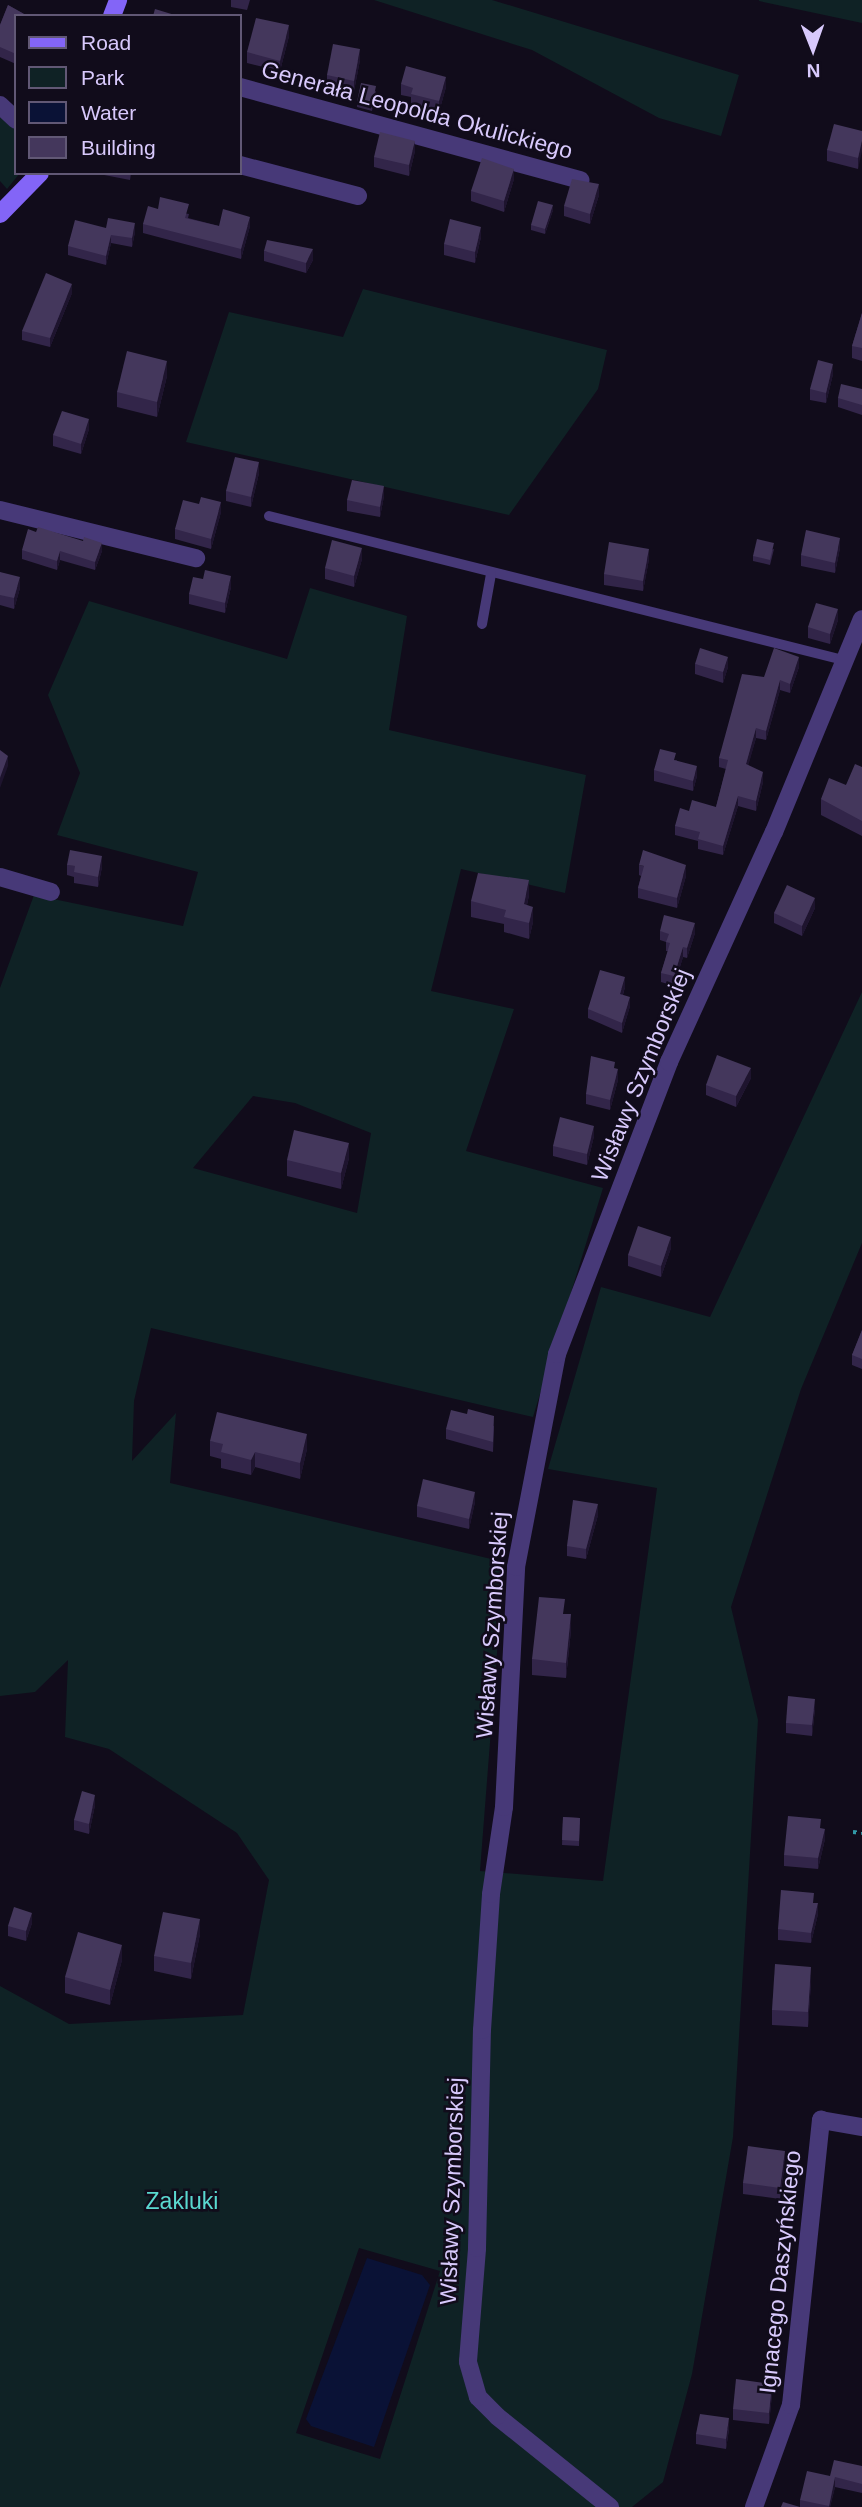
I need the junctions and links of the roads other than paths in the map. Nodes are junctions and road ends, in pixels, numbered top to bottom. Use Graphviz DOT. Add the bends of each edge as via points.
graph roads {
  1 [pos="242,88"];
  2 [pos="0,105"];
  3 [pos="14,118"];
  4 [pos="242,166"];
  5 [pos="38,175"];
  6 [pos="581,180"];
  7 [pos="358,196"];
  8 [pos="0,214"];
  9 [pos="0,510"];
  10 [pos="269,516"];
  11 [pos="196,558"];
  12 [pos="491,574"];
  13 [pos="862,619"];
  14 [pos="482,624"];
  15 [pos="843,660"];
  16 [pos="0,877"];
  17 [pos="51,892"];
  18 [pos="862,2127"];
  19 [pos="610,2507"];
  20 [pos="754,2507"];
  1 -- 6 [label="street, Generała Leopolda Okulickiego"];
  2 -- 3 [label="street"];
  4 -- 7 [label="street"];
  5 -- 8 [label="street"];
  9 -- 11 [label="street"];
  10 -- 12 [label="lane"];
  12 -- 14 [label="lane"];
  12 -- 15 [label="lane"];
  13 -- 15 [label="street, Wisławy Szymborskiej"];
  15 -- 19 [label="street, Wisławy Szymborskiej" via="774,832 669,1062 557,1354 516,1566 504,1807 491,1894 482,2030 477,2248 468,2361 478,2397"];
  16 -- 17 [label="street"];
  18 -- 20 [label="street, Ignacego Daszyńskiego" via="821,2120 791,2405"];
}
